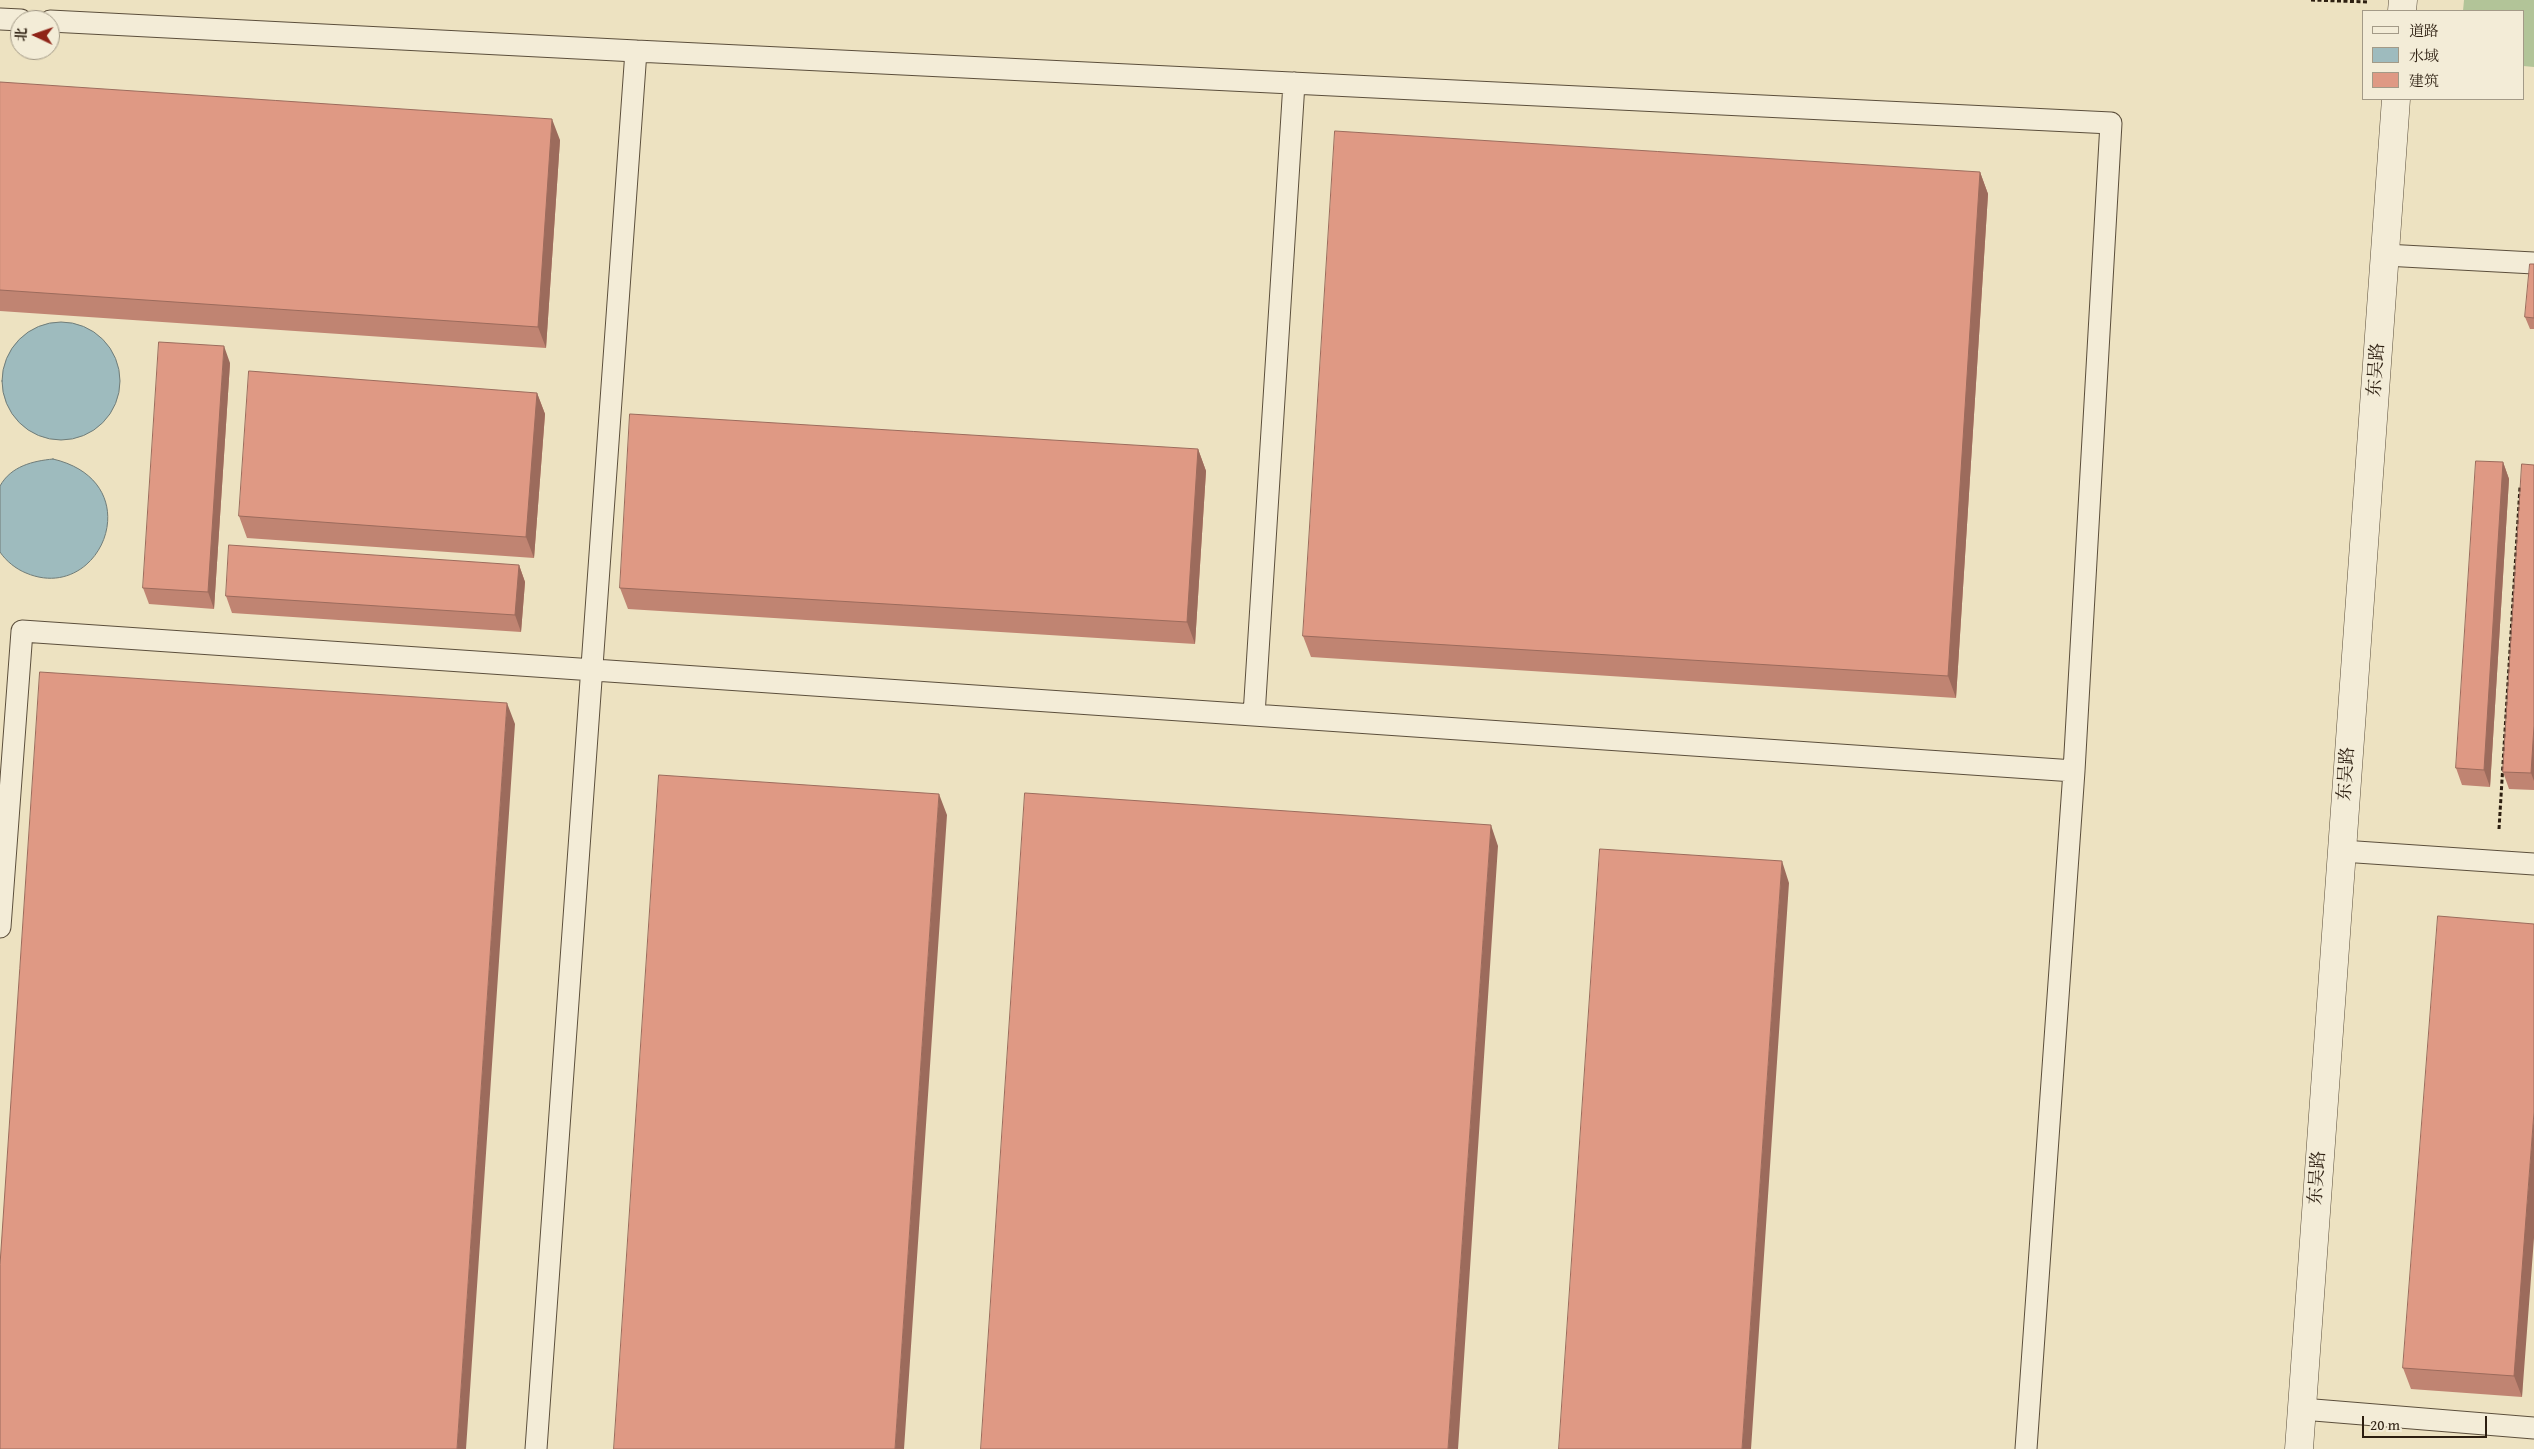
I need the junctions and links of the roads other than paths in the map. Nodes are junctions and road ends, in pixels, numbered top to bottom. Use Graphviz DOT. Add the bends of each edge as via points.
graph roads {
  1 [pos="60,22"];
  2 [pos="636,51"];
  3 [pos="1294,83"];
  4 [pos="2396,100"];
  5 [pos="2385,255"];
  6 [pos="2534,263"];
  7 [pos="593,670"];
  8 [pos="1254,715"];
  9 [pos="2074,771"];
  10 [pos="2342,851"];
  11 [pos="2534,864"];
  12 [pos="1,888"];
  13 [pos="0,927"];
  14 [pos="2302,1409"];
  15 [pos="2534,1428"];
  16 [pos="536,1449"];
  17 [pos="2026,1449"];
  18 [pos="2299,1449"];
  1 -- 2 [label="lane"];
  2 -- 3 [label="lane"];
  2 -- 7 [label="lane"];
  3 -- 8 [label="lane"];
  3 -- 9 [label="lane" via="2111,123"];
  4 -- 5 [label="street, 东吴路"];
  5 -- 6 [label="lane"];
  5 -- 10 [label="street, 东吴路"];
  7 -- 8 [label="lane"];
  7 -- 12 [label="lane" via="22,631"];
  7 -- 16 [label="lane"];
  8 -- 9 [label="lane"];
  9 -- 17 [label="lane"];
  10 -- 11 [label="lane"];
  10 -- 14 [label="street, 东吴路"];
  12 -- 13 [label="lane"];
  14 -- 15 [label="lane"];
  14 -- 18 [label="street, 东吴路"];
}
